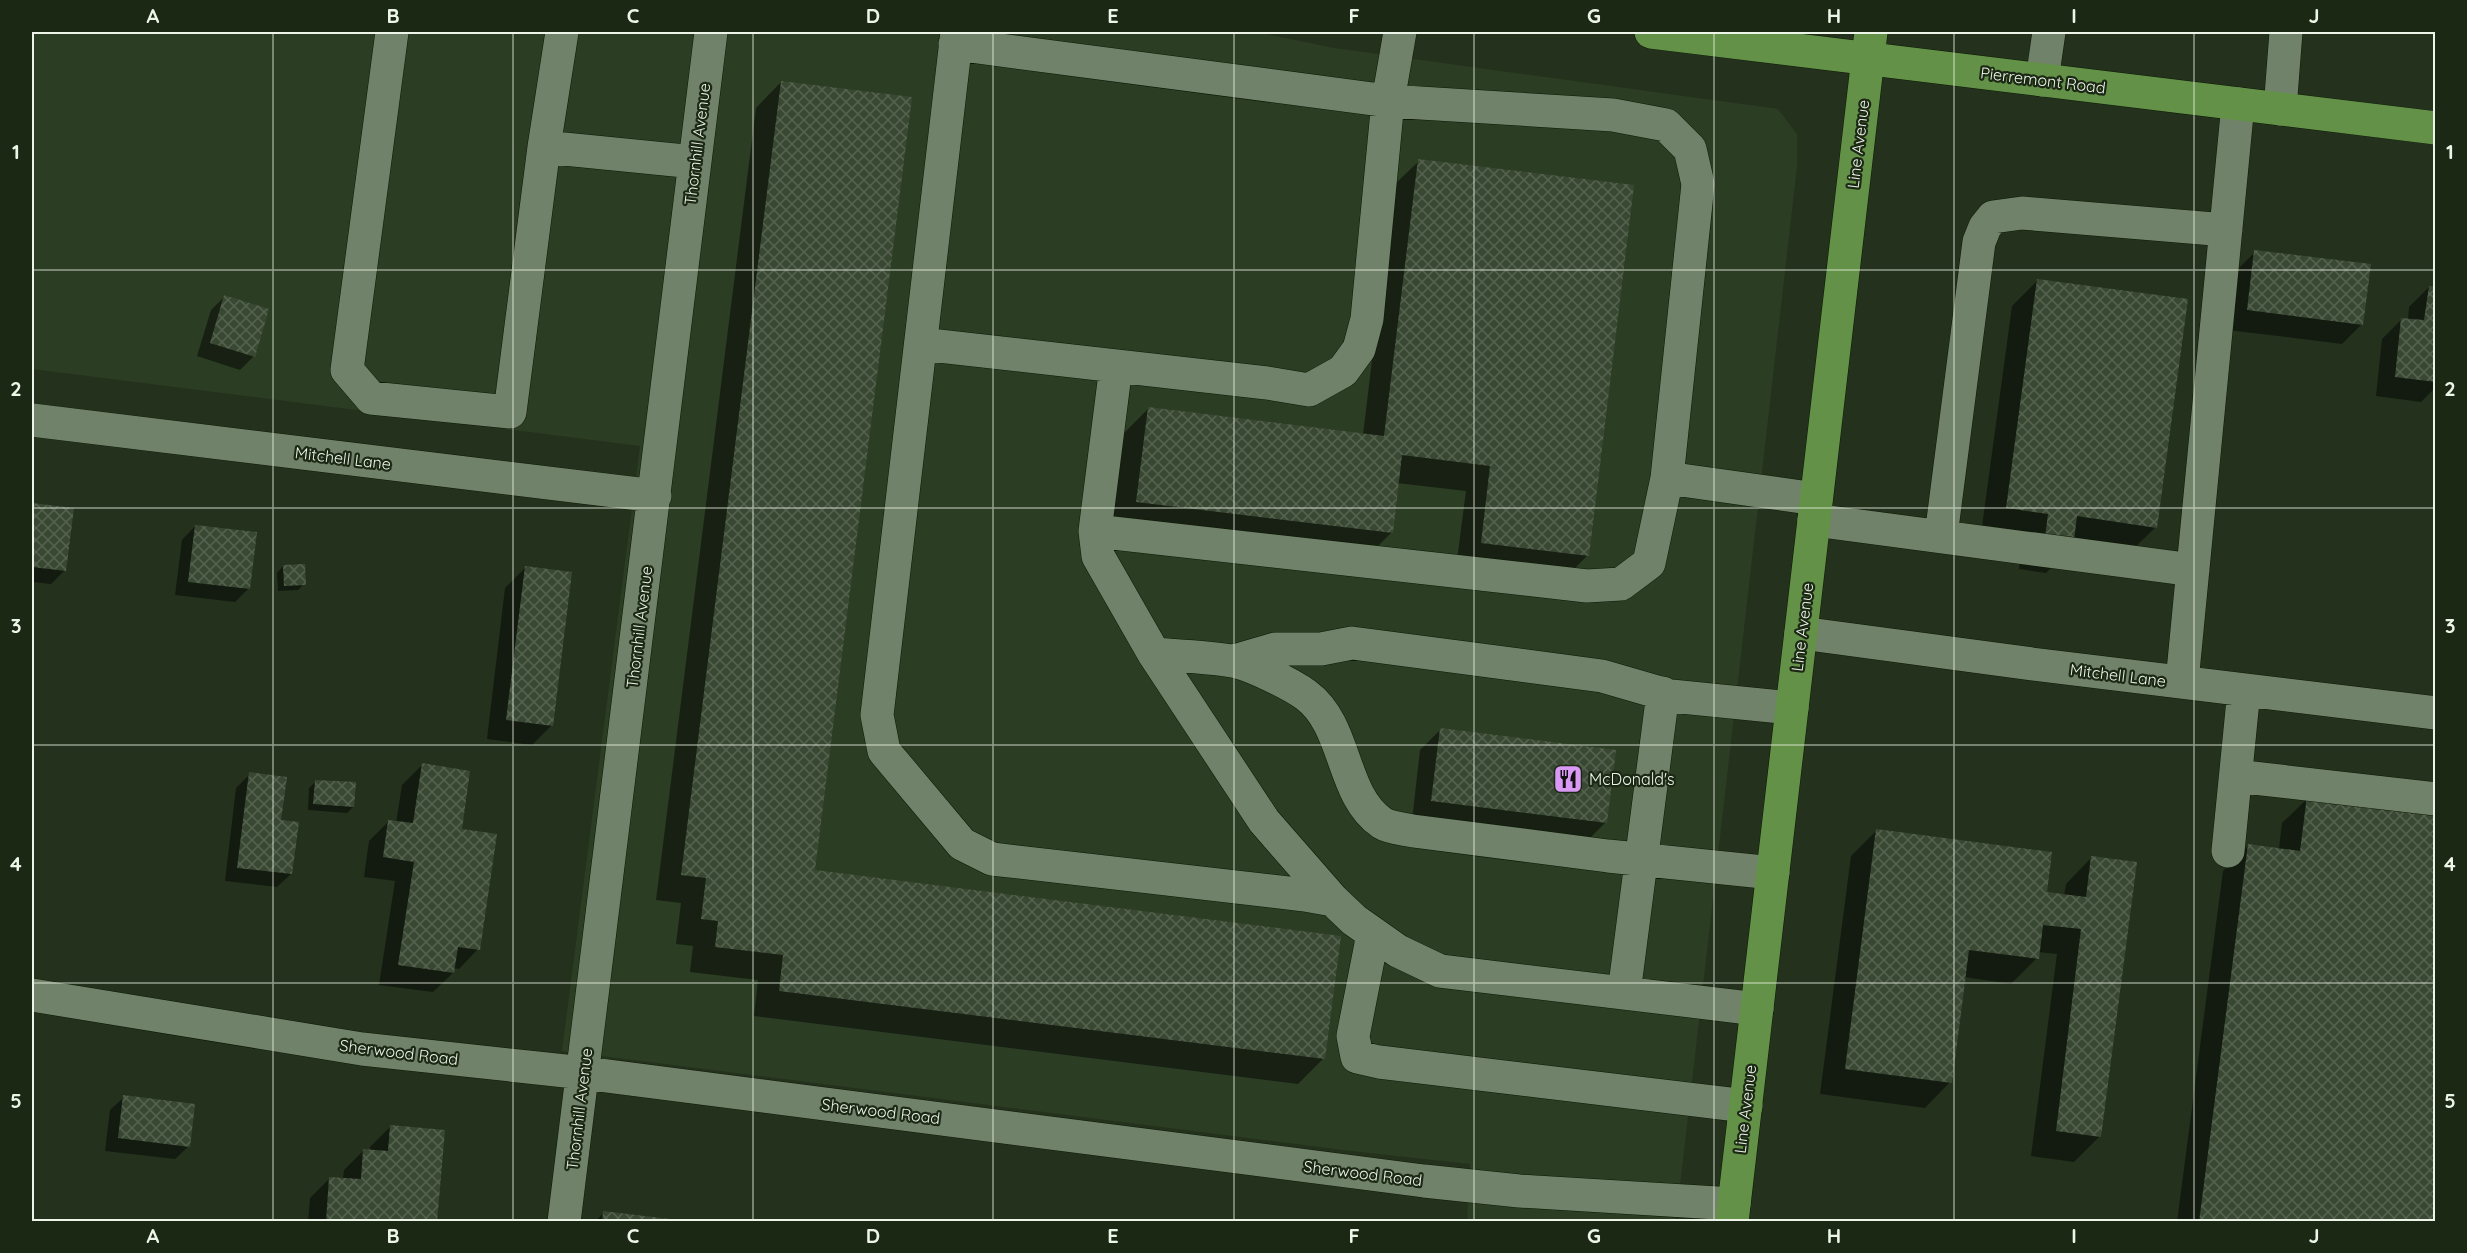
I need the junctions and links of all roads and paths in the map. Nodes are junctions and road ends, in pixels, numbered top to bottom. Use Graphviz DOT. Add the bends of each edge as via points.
graph roads {
  1 [pos="392,32"];
  2 [pos="562,32"];
  3 [pos="711,32"];
  4 [pos="1400,32"];
  5 [pos="1650,32"];
  6 [pos="2049,32"];
  7 [pos="2286,32"];
  8 [pos="956,38"];
  9 [pos="1869,45"];
  10 [pos="2042,80"];
  11 [pos="1389,101"];
  12 [pos="2238,104"];
  13 [pos="2280,109"];
  14 [pos="2436,128"];
  15 [pos="544,147"];
  16 [pos="695,162"];
  17 [pos="2226,230"];
  18 [pos="921,344"];
  19 [pos="1116,366"];
  20 [pos="32,420"];
  21 [pos="1667,478"];
  22 [pos="655,496"];
  23 [pos="1815,509"];
  24 [pos="1095,531"];
  25 [pos="1941,536"];
  26 [pos="2193,570"];
  27 [pos="1801,633"];
  28 [pos="1154,654"];
  29 [pos="1234,661"];
  30 [pos="2182,682"];
  31 [pos="2244,690"];
  32 [pos="1663,693"];
  33 [pos="1792,708"];
  34 [pos="2436,713"];
  35 [pos="2235,776"];
  36 [pos="2436,799"];
  37 [pos="2228,851"];
  38 [pos="1641,859"];
  39 [pos="1773,873"];
  40 [pos="1353,918"];
  41 [pos="1624,993"];
  42 [pos="32,995"];
  43 [pos="1757,1009"];
  44 [pos="584,1073"];
  45 [pos="1746,1106"];
  46 [pos="1733,1213"];
  47 [pos="564,1221"];
  1 -- 15 [label="street" via="347,370 371,398 510,412"];
  2 -- 15 [label="street"];
  3 -- 16 [label="street, Thornhill Avenue"];
  4 -- 11 [label="street"];
  5 -- 9 [label="main road, Pierremont Road"];
  6 -- 10 [label="street"];
  7 -- 13 [label="street"];
  8 -- 11 [label="street"];
  8 -- 18 [label="street"];
  9 -- 10 [label="main road, Pierremont Road"];
  9 -- 23 [label="main road, Line Avenue"];
  10 -- 12 [label="main road, Pierremont Road"];
  11 -- 19 [label="street" via="1367,319 1359,348 1343,371 1309,390"];
  11 -- 21 [label="street" via="1613,115 1666,125 1690,148 1698,184"];
  12 -- 13 [label="main road, Pierremont Road"];
  12 -- 17 [label="street"];
  13 -- 14 [label="main road, Pierremont Road"];
  15 -- 16 [label="street"];
  16 -- 22 [label="street, Thornhill Avenue"];
  17 -- 25 [label="street" via="2022,213 1993,217 1979,242"];
  17 -- 26 [label="street"];
  18 -- 19 [label="street"];
  18 -- 40 [label="street" via="877,715 884,751 962,844 992,859 1305,895"];
  19 -- 24 [label="street"];
  20 -- 22 [label="street, Mitchell Lane"];
  21 -- 23 [label="street"];
  21 -- 24 [label="street" via="1649,563 1621,584 1587,586"];
  22 -- 44 [label="street, Thornhill Avenue"];
  23 -- 25 [label="street"];
  23 -- 27 [label="main road, Line Avenue"];
  24 -- 28 [label="street" via="1098,556"];
  25 -- 26 [label="street"];
  26 -- 30 [label="street"];
  27 -- 30 [label="street, Mitchell Lane"];
  27 -- 33 [label="main road, Line Avenue"];
  28 -- 29 [label="street"];
  28 -- 40 [label="street" via="1264,821"];
  29 -- 32 [label="street" via="1275,650 1352,644 1602,675"];
  29 -- 38 [label="street" via="1278,680 1315,704 1330,721 1365,805 1383,824"];
  30 -- 31 [label="street, Mitchell Lane"];
  31 -- 34 [label="street, Mitchell Lane"];
  31 -- 35 [label="street"];
  32 -- 33 [label="street"];
  32 -- 38 [label="street"];
  33 -- 39 [label="main road, Line Avenue"];
  35 -- 36 [label="street"];
  35 -- 37 [label="street"];
  38 -- 39 [label="street"];
  38 -- 41 [label="street"];
  39 -- 43 [label="main road, Line Avenue"];
  40 -- 41 [label="street" via="1398,951 1440,971"];
  40 -- 45 [label="street" via="1353,1036 1357,1057"];
  41 -- 43 [label="street"];
  42 -- 44 [label="street, Sherwood Road" via="362,1049"];
  43 -- 45 [label="main road, Line Avenue"];
  44 -- 46 [label="street, Sherwood Road" via="1424,1181"];
  44 -- 47 [label="street, Thornhill Avenue"];
  45 -- 46 [label="main road, Line Avenue"];
}
